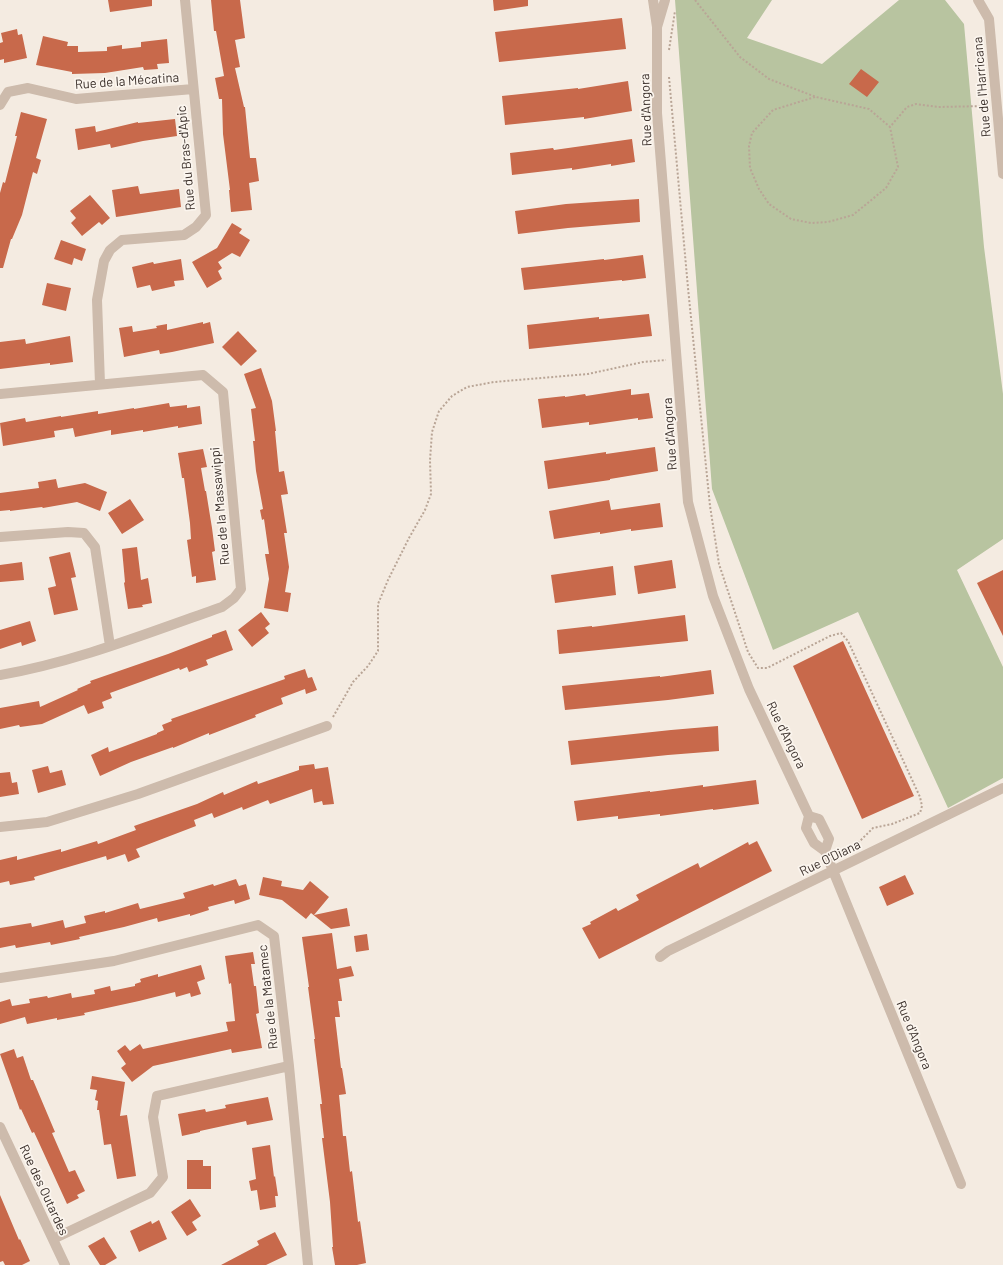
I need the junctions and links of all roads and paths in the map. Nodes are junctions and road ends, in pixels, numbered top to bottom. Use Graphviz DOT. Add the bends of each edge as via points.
graph roads {
  1 [pos="185,0"];
  2 [pos="652,0"];
  3 [pos="665,0"];
  4 [pos="695,0"];
  5 [pos="978,0"];
  6 [pos="675,7"];
  7 [pos="657,27"];
  8 [pos="669,51"];
  9 [pos="669,73"];
  10 [pos="193,89"];
  11 [pos="816,97"];
  12 [pos="0,105"];
  13 [pos="996,105"];
  14 [pos="1001,124"];
  15 [pos="890,127"];
  16 [pos="1003,174"];
  17 [pos="667,360"];
  18 [pos="100,384"];
  19 [pos="0,394"];
  20 [pos="0,537"];
  21 [pos="110,646"];
  22 [pos="0,675"];
  23 [pos="327,726"];
  24 [pos="1003,788"];
  25 [pos="809,816"];
  26 [pos="0,827"];
  27 [pos="852,850"];
  28 [pos="825,851"];
  29 [pos="833,871"];
  30 [pos="664,954"];
  31 [pos="0,978"];
  32 [pos="289,1066"];
  33 [pos="0,1127"];
  34 [pos="961,1184"];
  35 [pos="52,1238"];
  36 [pos="65,1265"];
  37 [pos="308,1265"];
  1 -- 10 [label="street, Rue du Bras-d'Apic"];
  2 -- 7 [label="street, Rue d'Angora"];
  3 -- 7 [label="street, Rue d'Angora"];
  4 -- 11 [label="path" via="740,57 769,80"];
  5 -- 13 [label="street, Rue de l'Harricana" via="989,19"];
  6 -- 8 [label="path"];
  7 -- 25 [label="street, Rue d'Angora" via="657,113 688,502 714,596 749,689"];
  9 -- 27 [label="path" via="710,506 719,564 748,652 758,668 767,668 841,633 848,641 920,797 920,813 873,828"];
  10 -- 12 [label="street, Rue de la Mécatina" via="76,99 28,88 8,92"];
  10 -- 18 [label="street, Rue du Bras-d'Apic" via="206,215 196,227 184,235 122,240 110,250 104,261 97,300"];
  11 -- 15 [label="path" via="869,110"];
  11 -- 15 [label="path" via="773,110 752,133 748,146 750,168 759,189 769,204 791,219 811,223 828,222 853,215 886,188 898,167"];
  13 -- 14 [label="street, Rue de l'Harricana"];
  13 -- 15 [label="path" via="938,107 916,104 907,107"];
  14 -- 16 [label="street, Rue de l'Harricana"];
  17 -- 23 [label="path" via="643,362 588,374 494,382 467,387 452,396 439,411 432,432 431,494 378,604 378,651 353,682"];
  18 -- 19 [label="street, Rue de la Massawippi"];
  18 -- 21 [label="street, Rue de la Massawippi" via="203,375 223,392 240,588 234,598 222,607"];
  20 -- 21 [label="street" via="84,533 95,547"];
  21 -- 22 [label="street, Rue de la Massawippi" via="27,670"];
  23 -- 26 [label="street" via="138,794 47,822"];
  24 -- 29 [label="street, Rue O'Diana"];
  25 -- 28 [label="street, Rue d'Angora" via="806,828 814,844"];
  25 -- 28 [label="street, Rue d'Angora" via="819,819 829,839"];
  28 -- 29 [label="street, Rue d'Angora"];
  29 -- 30 [label="street, Rue O'Diana"];
  29 -- 34 [label="street, Rue d'Angora"];
  31 -- 32 [label="street, Rue de la Matamec" via="114,961 258,925 274,936"];
  32 -- 35 [label="street" via="157,1096 153,1117 163,1177 150,1193"];
  32 -- 37 [label="street, Rue de la Matamec"];
  33 -- 35 [label="street, Rue des Outardes"];
  35 -- 36 [label="street, Rue des Outardes"];
}
